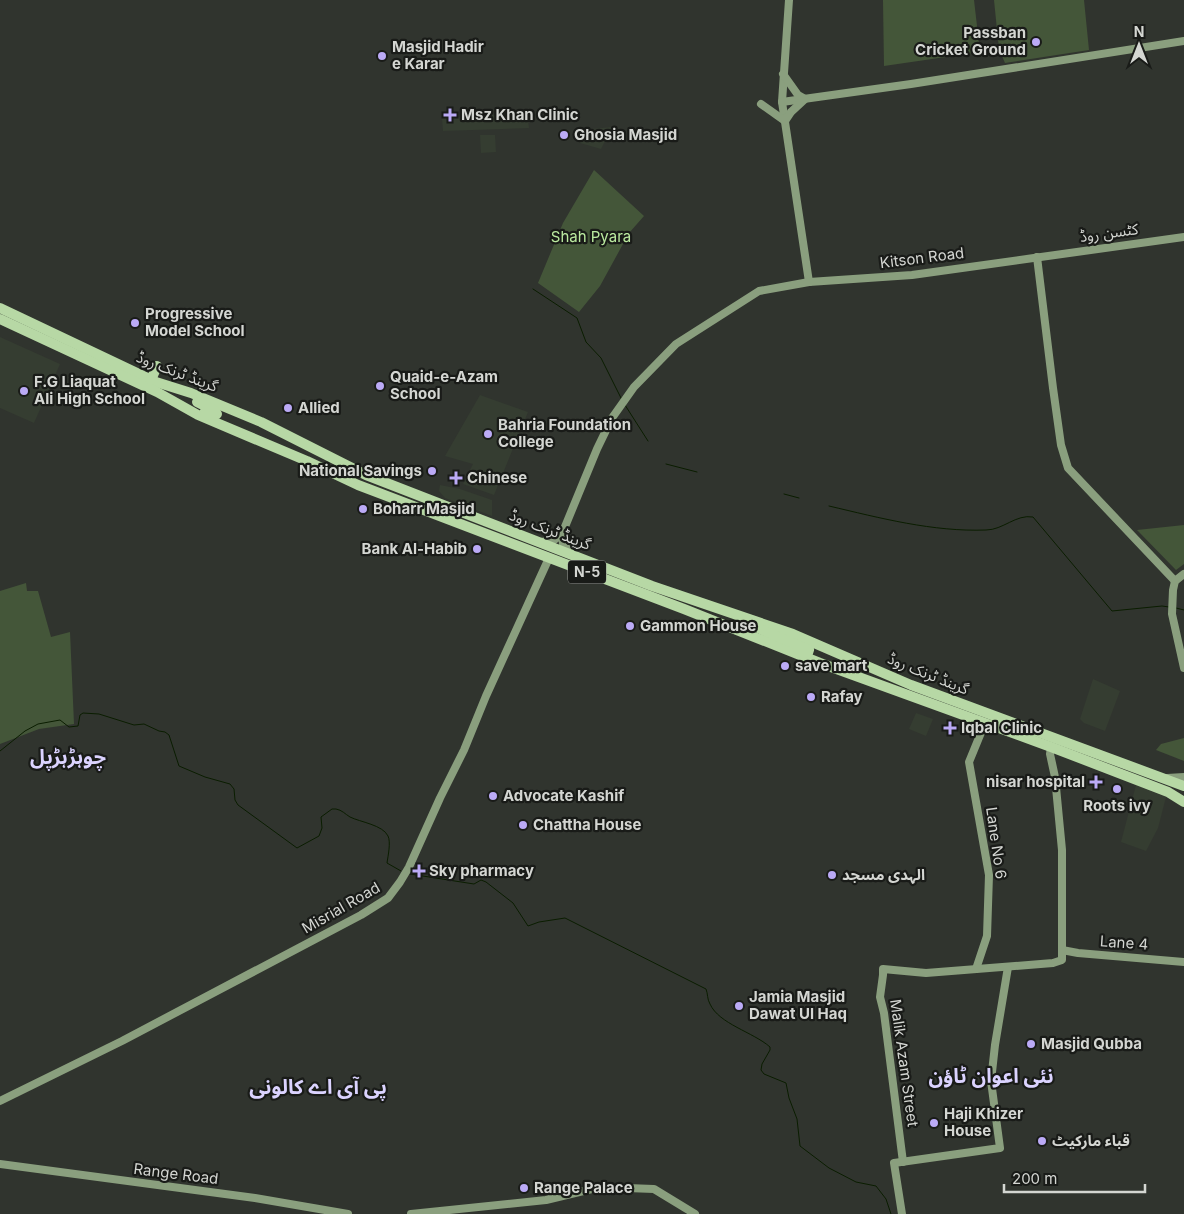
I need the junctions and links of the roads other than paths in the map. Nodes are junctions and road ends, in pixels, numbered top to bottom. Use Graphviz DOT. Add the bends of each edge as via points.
graph roads {
  1 [pos="789,0"];
  2 [pos="1184,41"];
  3 [pos="783,74"];
  4 [pos="805,99"];
  5 [pos="782,102"];
  6 [pos="761,104"];
  7 [pos="785,121"];
  8 [pos="1184,237"];
  9 [pos="1037,257"];
  10 [pos="809,282"];
  11 [pos="0,308"];
  12 [pos="0,319"];
  13 [pos="157,366"];
  14 [pos="153,381"];
  15 [pos="166,396"];
  16 [pos="309,448"];
  17 [pos="307,461"];
  18 [pos="562,534"];
  19 [pos="542,542"];
  20 [pos="573,554"];
  21 [pos="549,558"];
  22 [pos="1184,574"];
  23 [pos="1175,581"];
  24 [pos="674,593"];
  25 [pos="783,648"];
  26 [pos="1184,668"];
  27 [pos="879,685"];
  28 [pos="911,685"];
  29 [pos="985,723"];
  30 [pos="1051,747"];
  31 [pos="1160,776"];
  32 [pos="1184,777"];
  33 [pos="1184,786"];
  34 [pos="1168,792"];
  35 [pos="1184,797"];
  36 [pos="1184,802"];
  37 [pos="1062,950"];
  38 [pos="1184,962"];
  39 [pos="1008,967"];
  40 [pos="976,968"];
  41 [pos="0,1101"];
  42 [pos="898,1162"];
  43 [pos="0,1164"];
  44 [pos="348,1214"];
  45 [pos="411,1214"];
  46 [pos="695,1214"];
  47 [pos="902,1214"];
  1 -- 3 [label="main road"];
  2 -- 4 [label="main road"];
  3 -- 4 [label="main road"];
  3 -- 5 [label="main road"];
  4 -- 5 [label="main road"];
  4 -- 7 [label="main road"];
  5 -- 7 [label="main road"];
  6 -- 7 [label="main road"];
  7 -- 10 [label="main road"];
  8 -- 9 [label="main road, کٹسن روڈ"];
  9 -- 10 [label="main road, Kitson Road" via="912,275"];
  9 -- 23 [label="main road" via="1060,436 1068,468"];
  10 -- 18 [label="main road, Kitson Road" via="759,292 676,344 618,408 597,449"];
  11 -- 14 [label="highway, گرینڈ ٹرنک روڈ / N-5"];
  12 -- 15 [label="highway, گرینڈ ٹرنک روڈ / N-5"];
  13 -- 14 [label="highway"];
  14 -- 15 [label="highway" via="215,410 216,415"];
  14 -- 16 [label="highway, گرینڈ ٹرنک روڈ / N-5" via="229,408"];
  15 -- 17 [label="highway, گرینڈ ٹرنک روڈ / N-5" via="198,415"];
  16 -- 17 [label="highway" via="232,415 228,418 229,423"];
  16 -- 19 [label="highway, گرینڈ ٹرنک روڈ / N-5" via="366,475"];
  17 -- 21 [label="highway, گرینڈ ٹرنک روڈ / N-5" via="358,485"];
  18 -- 19 [label="main road" via="554,540"];
  18 -- 20 [label="main road" via="565,547"];
  19 -- 20 [label="highway, گرینڈ ٹرنک روڈ / N-5"];
  20 -- 24 [label="highway, گرینڈ ٹرنک روڈ / N-5"];
  21 -- 25 [label="highway, گرینڈ ٹرنک روڈ / N-5"];
  21 -- 41 [label="main road, Misrial Road" via="409,867 388,898 361,915"];
  22 -- 23 [label="main road"];
  23 -- 26 [label="main road" via="1172,614"];
  24 -- 25 [label="highway" via="809,650 807,653"];
  24 -- 28 [label="highway, گرینڈ ٹرنک روڈ / N-5" via="793,634"];
  25 -- 27 [label="highway, گرینڈ ٹرنک روڈ / N-5"];
  27 -- 28 [label="highway" via="822,660 820,656 825,654"];
  27 -- 29 [label="highway, گرینڈ ٹرنک روڈ / N-5"];
  28 -- 31 [label="highway, گرینڈ ٹرنک روڈ / N-5"];
  29 -- 30 [label="highway, گرینڈ ٹرنک روڈ / N-5"];
  29 -- 40 [label="main road, Lane No 6" via="969,762 989,876 987,936"];
  30 -- 34 [label="highway, گرینڈ ٹرنک روڈ / N-5"];
  30 -- 37 [label="main road" via="1062,850"];
  31 -- 32 [label="main road"];
  31 -- 33 [label="highway, گرینڈ ٹرنک روڈ / N-5"];
  34 -- 35 [label="highway, گرینڈ ٹرنک روڈ / N-5"];
  34 -- 36 [label="highway, گرینڈ ٹرنک روڈ / N-5"];
  37 -- 38 [label="main road, Lane 4"];
  37 -- 39 [label="main road" via="1062,960 1053,963"];
  39 -- 40 [label="main road"];
  39 -- 42 [label="main road" via="991,1081 1000,1148"];
  40 -- 42 [label="main road, Malik Azam Street" via="926,972 883,969 880,997"];
  42 -- 47 [label="main road, Malik Azam Street"];
  43 -- 44 [label="main road, Range Road" via="256,1198"];
  45 -- 46 [label="main road" via="546,1200 600,1187 654,1189"];
}
